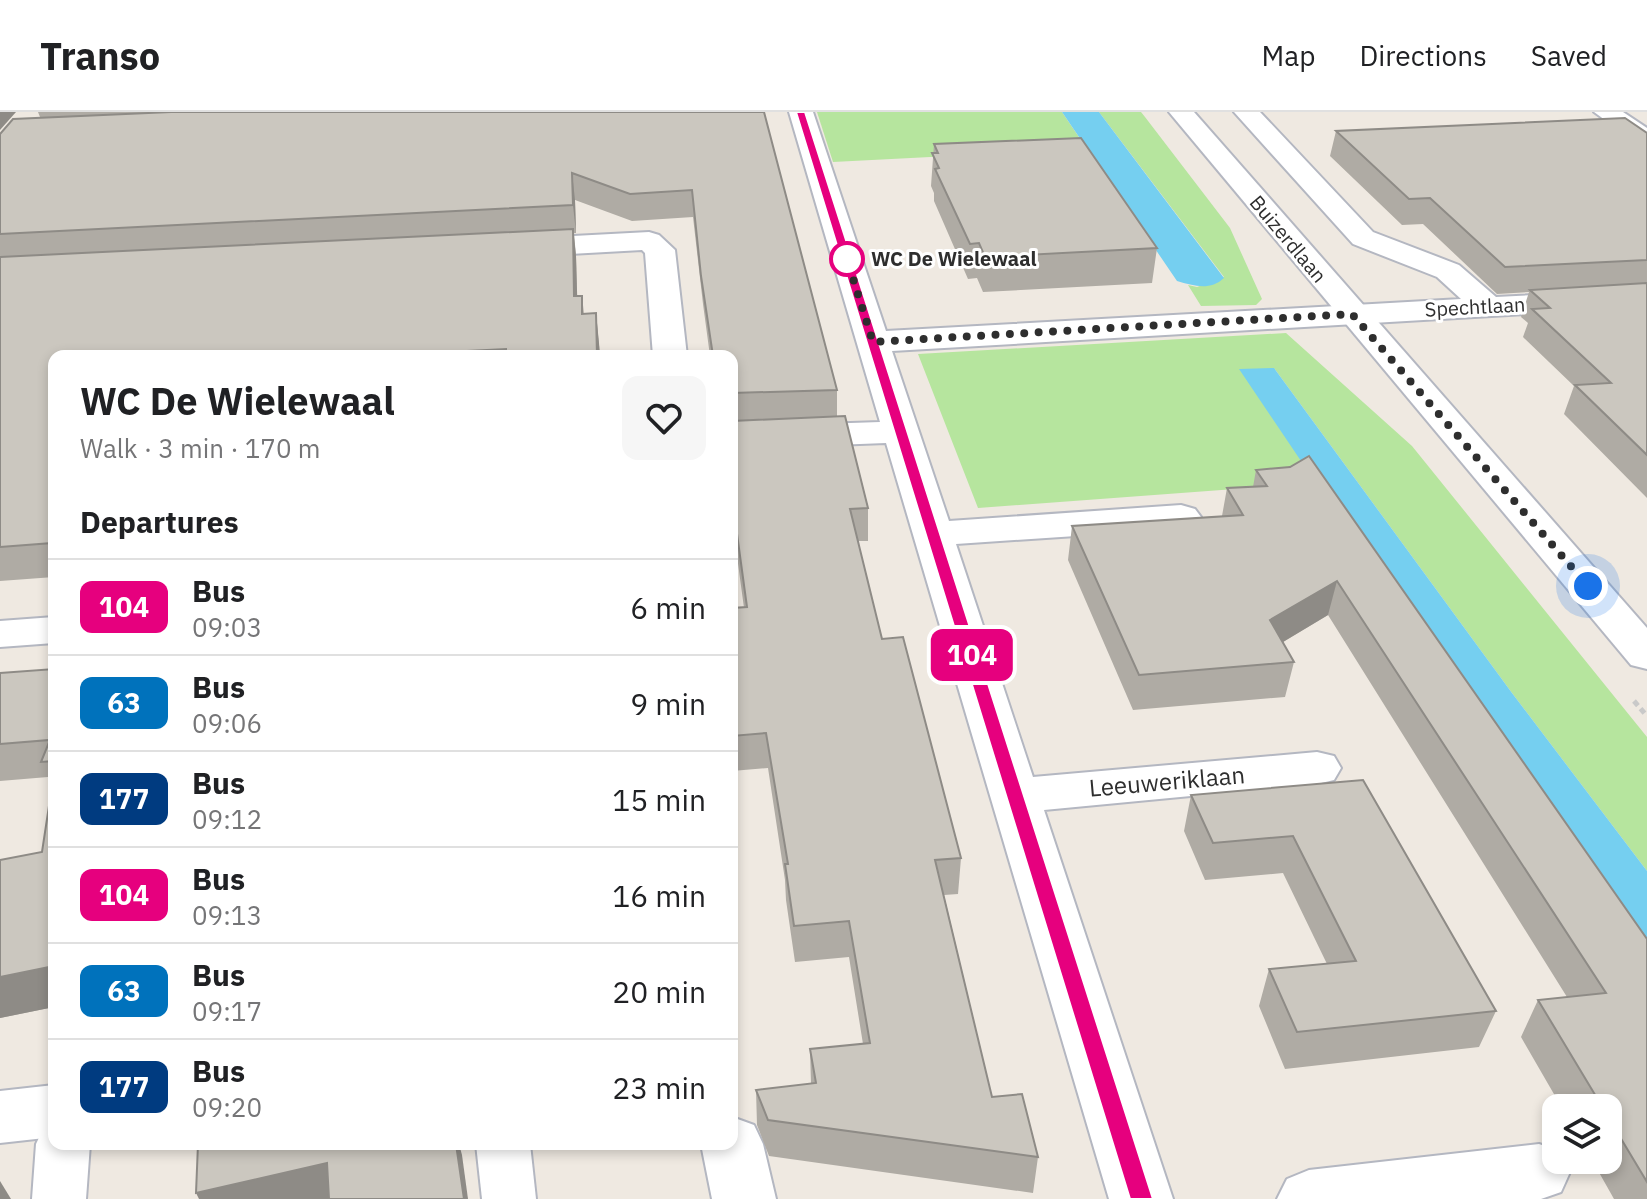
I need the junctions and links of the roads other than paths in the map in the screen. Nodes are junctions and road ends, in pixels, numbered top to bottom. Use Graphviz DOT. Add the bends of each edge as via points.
graph roads {
  1 [pos="801,112"];
  2 [pos="1181,112"];
  3 [pos="1246,112"];
  4 [pos="1606,112"];
  5 [pos="1588,134"];
  6 [pos="1643,134"];
  7 [pos="491,250"];
  8 [pos="1647,298"];
  9 [pos="1487,306"];
  10 [pos="1352,314"];
  11 [pos="873,342"];
  12 [pos="669,350"];
  13 [pos="902,432"];
  14 [pos="738,438"];
  15 [pos="1181,517"];
  16 [pos="934,534"];
  17 [pos="48,630"];
  18 [pos="0,634"];
  19 [pos="1647,655"];
  20 [pos="1317,768"];
  21 [pos="1016,796"];
  22 [pos="48,1112"];
  23 [pos="0,1117"];
  24 [pos="63,1150"];
  25 [pos="504,1150"];
  26 [pos="733,1150"];
  27 [pos="1539,1172"];
  28 [pos="59,1199"];
  29 [pos="509,1199"];
  30 [pos="744,1199"];
  31 [pos="1141,1199"];
  32 [pos="1309,1199"];
  1 -- 11 [label="street"];
  2 -- 10 [label="street, Buizerdlaan"];
  3 -- 9 [label="street" via="1363,238 1448,271"];
  4 -- 6 [label="street"];
  5 -- 6 [label="street"];
  7 -- 12 [label="street" via="649,241 660,250"];
  8 -- 9 [label="street, Spechtlaan"];
  9 -- 10 [label="street, Spechtlaan"];
  10 -- 11 [label="street"];
  10 -- 19 [label="street, Buizerdlaan"];
  11 -- 13 [label="street"];
  13 -- 14 [label="street"];
  13 -- 16 [label="street"];
  15 -- 16 [label="street"];
  16 -- 21 [label="street"];
  17 -- 18 [label="street"];
  20 -- 21 [label="street, Leeuweriklaan"];
  21 -- 31 [label="street"];
  22 -- 23 [label="street"];
  24 -- 28 [label="lane"];
  25 -- 29 [label="lane"];
  26 -- 30 [label="street"];
  27 -- 32 [label="street"];
}
